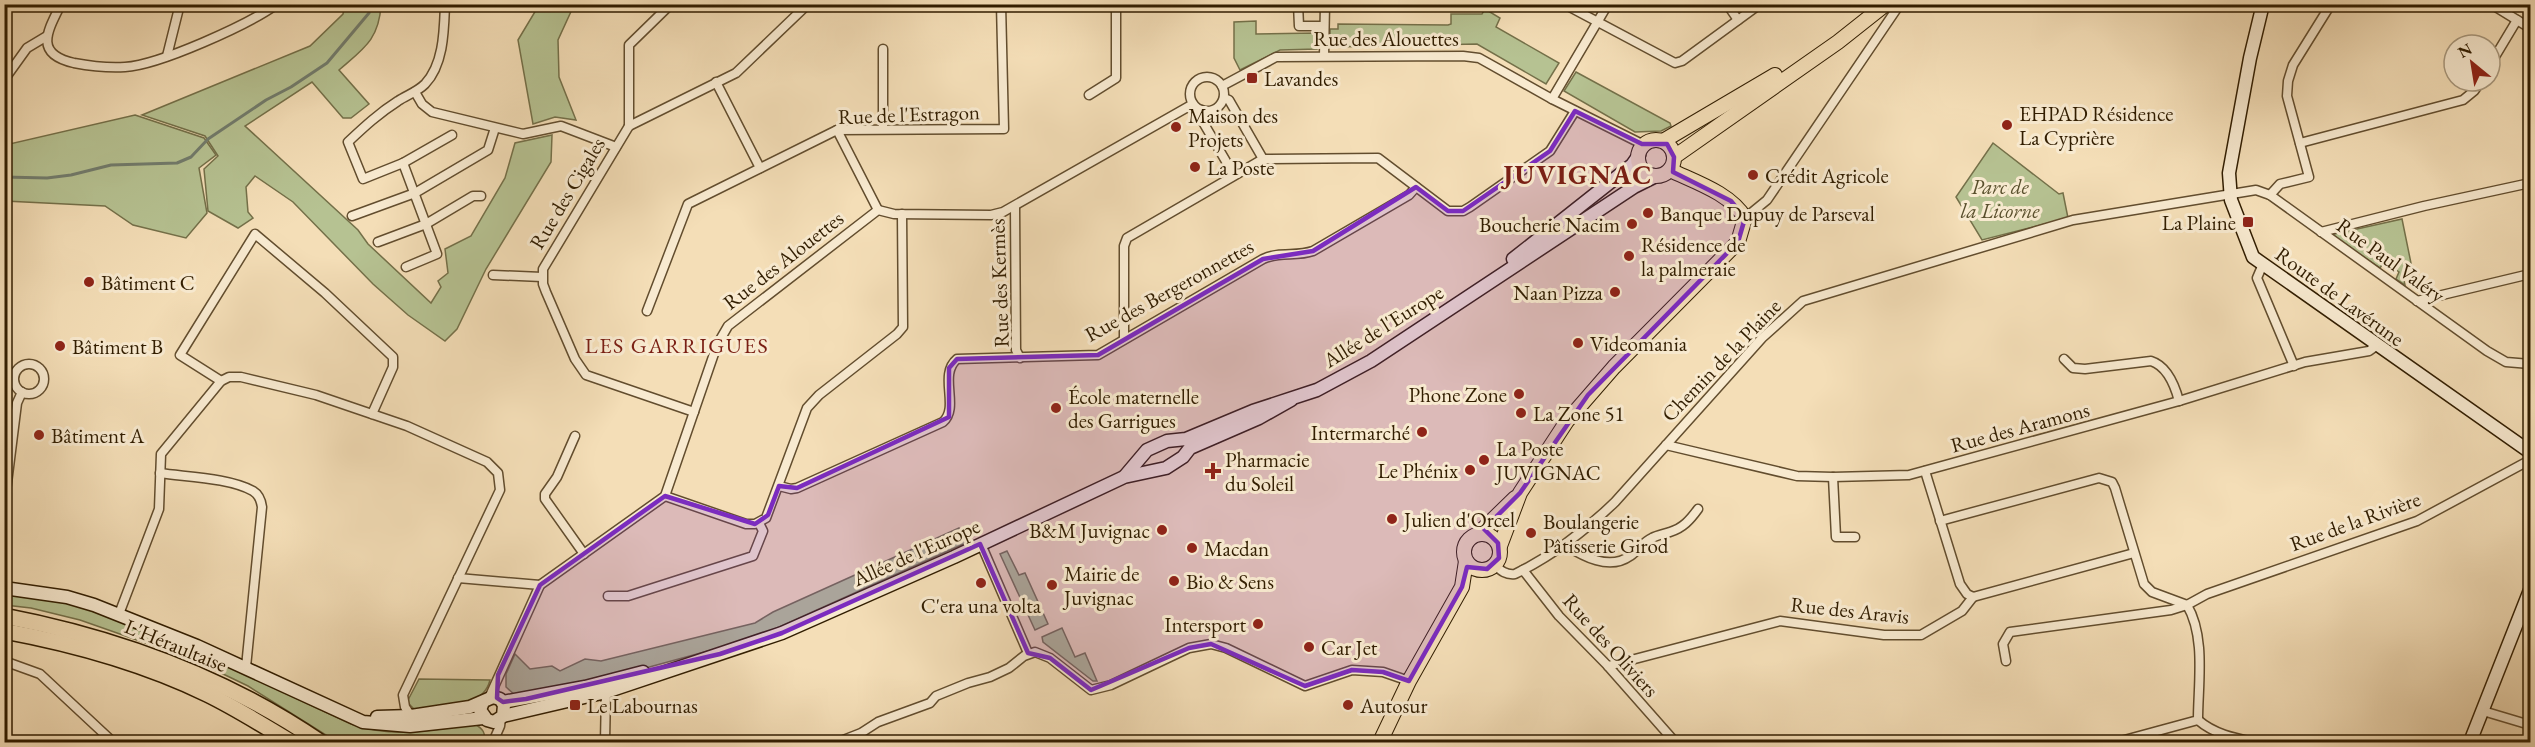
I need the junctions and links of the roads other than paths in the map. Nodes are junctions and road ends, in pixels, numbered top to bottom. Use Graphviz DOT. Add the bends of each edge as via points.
graph roads {
  1 [pos="61,4"];
  2 [pos="180,4"];
  3 [pos="277,4"];
  4 [pos="445,4"];
  5 [pos="671,4"];
  6 [pos="808,4"];
  7 [pos="1001,4"];
  8 [pos="1116,4"];
  9 [pos="1298,4"];
  10 [pos="1324,4"];
  11 [pos="1564,4"];
  12 [pos="1608,4"];
  13 [pos="1727,4"];
  14 [pos="1760,4"];
  15 [pos="1875,4"];
  16 [pos="1886,4"];
  17 [pos="1900,4"];
  18 [pos="2263,4"];
  19 [pos="2331,4"];
  20 [pos="2491,4"];
  21 [pos="1738,20"];
  22 [pos="2517,20"];
  23 [pos="1598,23"];
  24 [pos="1324,26"];
  25 [pos="2530,28"];
  26 [pos="47,36"];
  27 [pos="2502,45"];
  28 [pos="883,49"];
  29 [pos="167,56"];
  30 [pos="1324,56"];
  31 [pos="4,80"];
  32 [pos="717,82"];
  33 [pos="1222,86"];
  34 [pos="415,92"];
  35 [pos="2473,93"];
  36 [pos="1089,95"];
  37 [pos="1224,98"];
  38 [pos="1552,99"];
  39 [pos="1193,104"];
  40 [pos="1202,110"];
  41 [pos="1575,111"];
  42 [pos="629,126"];
  43 [pos="495,128"];
  44 [pos="883,129"];
  45 [pos="837,130"];
  46 [pos="453,135"];
  47 [pos="1663,141"];
  48 [pos="2300,143"];
  49 [pos="616,147"];
  50 [pos="1641,150"];
  51 [pos="1674,157"];
  52 [pos="1263,159"];
  53 [pos="403,163"];
  54 [pos="760,168"];
  55 [pos="1670,170"];
  56 [pos="1234,175"];
  57 [pos="1656,176"];
  58 [pos="2530,183"];
  59 [pos="1416,187"];
  60 [pos="415,193"];
  61 [pos="2230,194"];
  62 [pos="2270,195"];
  63 [pos="481,196"];
  64 [pos="1014,206"];
  65 [pos="878,210"];
  66 [pos="902,214"];
  67 [pos="352,216"];
  68 [pos="1745,218"];
  69 [pos="426,224"];
  70 [pos="2320,232"];
  71 [pos="378,242"];
  72 [pos="2263,264"];
  73 [pos="406,267"];
  74 [pos="2530,274"];
  75 [pos="493,275"];
  76 [pos="542,277"];
  77 [pos="1493,278"];
  78 [pos="2417,301"];
  79 [pos="647,311"];
  80 [pos="1124,339"];
  81 [pos="2376,346"];
  82 [pos="1020,358"];
  83 [pos="2064,359"];
  84 [pos="2530,364"];
  85 [pos="2294,366"];
  86 [pos="4,372"];
  87 [pos="14,374"];
  88 [pos="221,381"];
  89 [pos="21,392"];
  90 [pos="1290,400"];
  91 [pos="2179,401"];
  92 [pos="694,412"];
  93 [pos="372,414"];
  94 [pos="575,436"];
  95 [pos="1179,440"];
  96 [pos="1666,445"];
  97 [pos="1185,452"];
  98 [pos="2530,452"];
  99 [pos="1141,458"];
  100 [pos="2530,460"];
  101 [pos="1148,471"];
  102 [pos="1925,471"];
  103 [pos="160,473"];
  104 [pos="1124,477"];
  105 [pos="1833,477"];
  106 [pos="779,486"];
  107 [pos="1520,493"];
  108 [pos="665,496"];
  109 [pos="4,507"];
  110 [pos="1698,509"];
  111 [pos="1940,521"];
  112 [pos="759,523"];
  113 [pos="1478,534"];
  114 [pos="1855,537"];
  115 [pos="981,544"];
  116 [pos="1564,545"];
  117 [pos="1500,546"];
  118 [pos="2134,553"];
  119 [pos="584,554"];
  120 [pos="1466,561"];
  121 [pos="1489,567"];
  122 [pos="1523,570"];
  123 [pos="458,578"];
  124 [pos="540,585"];
  125 [pos="1462,587"];
  126 [pos="4,588"];
  127 [pos="2530,590"];
  128 [pos="608,596"];
  129 [pos="1973,597"];
  130 [pos="2187,606"];
  131 [pos="118,615"];
  132 [pos="4,616"];
  133 [pos="4,631"];
  134 [pos="1028,653"];
  135 [pos="720,654"];
  136 [pos="4,660"];
  137 [pos="2006,661"];
  138 [pos="1608,666"];
  139 [pos="246,667"];
  140 [pos="1408,681"];
  141 [pos="606,692"];
  142 [pos="493,700"];
  143 [pos="2483,711"];
  144 [pos="346,714"];
  145 [pos="411,716"];
  146 [pos="502,718"];
  147 [pos="485,719"];
  148 [pos="2198,720"];
  149 [pos="2530,725"];
  150 [pos="2150,738"];
  151 [pos="494,740"];
  152 [pos="113,742"];
  153 [pos="291,742"];
  154 [pos="320,742"];
  155 [pos="605,742"];
  156 [pos="837,742"];
  157 [pos="1380,742"];
  158 [pos="1675,742"];
  159 [pos="2116,742"];
  160 [pos="2254,742"];
  161 [pos="2470,742"];
  1 -- 26 [label="street"];
  2 -- 29 [label="street"];
  3 -- 29 [label="street" via="242,25"];
  4 -- 34 [label="street" via="437,61 428,81"];
  5 -- 42 [label="street" via="629,45"];
  6 -- 32 [label="street, Rue des Cigales" via="736,73"];
  7 -- 44 [label="street, Rue de l'Estragon" via="1004,129"];
  8 -- 36 [label="street" via="1116,78"];
  9 -- 24 [label="street" via="1299,26"];
  10 -- 24 [label="street"];
  11 -- 23 [label="street"];
  12 -- 23 [label="street"];
  13 -- 21 [label="street"];
  14 -- 21 [label="street"];
  15 -- 47 [label="main road" via="1790,66"];
  16 -- 51 [label="main road"];
  17 -- 68 [label="street" via="1767,200"];
  18 -- 61 [label="street, Route de Lavérune" via="2233,143"];
  19 -- 48 [label="street" via="2293,65 2288,81 2287,96"];
  20 -- 22 [label="street"];
  21 -- 23 [label="street" via="1675,63"];
  22 -- 25 [label="street"];
  22 -- 27 [label="street"];
  23 -- 38 [label="street"];
  24 -- 30 [label="street"];
  26 -- 29 [label="street" via="52,53 76,63 127,67"];
  26 -- 31 [label="street" via="27,48"];
  28 -- 44 [label="street"];
  30 -- 33 [label="street, Rue des Alouettes" via="1276,57"];
  30 -- 38 [label="street, Rue des Alouettes" via="1479,58"];
  32 -- 42 [label="street, Rue des Cigales"];
  32 -- 54 [label="street"];
  33 -- 37 [label="street"];
  33 -- 39 [label="street" via="1214,78 1197,80 1190,93"];
  34 -- 43 [label="street" via="432,112"];
  34 -- 53 [label="street" via="371,120 348,142 363,180"];
  35 -- 48 [label="street" via="2463,100"];
  37 -- 40 [label="street" via="1214,109"];
  37 -- 52 [label="street" via="1229,100"];
  38 -- 41 [label="street, Rue des Alouettes"];
  39 -- 40 [label="street"];
  39 -- 64 [label="street"];
  40 -- 56 [label="street" via="1200,117"];
  41 -- 50 [label="street, Rue des Alouettes"];
  41 -- 59 [label="street" via="1551,151 1463,211 1448,211"];
  42 -- 49 [label="street, Rue des Cigales"];
  43 -- 49 [label="street" via="524,134 561,126"];
  43 -- 60 [label="street" via="488,150"];
  44 -- 45 [label="street, Rue de l'Estragon"];
  45 -- 54 [label="street, Rue de l'Estragon"];
  45 -- 65 [label="street"];
  46 -- 53 [label="street"];
  47 -- 50 [label="main road" via="1653,140"];
  47 -- 51 [label="main road" via="1671,147"];
  48 -- 62 [label="street" via="2309,177 2280,184"];
  49 -- 76 [label="street, Rue des Cigales" via="543,269"];
  50 -- 57 [label="main road" via="1638,161 1644,172"];
  50 -- 77 [label="street, Allée de l'Europe" via="1632,165"];
  51 -- 55 [label="main road"];
  52 -- 56 [label="street"];
  52 -- 59 [label="street" via="1378,158"];
  53 -- 60 [label="street"];
  54 -- 79 [label="street, Rue de l'Estragon" via="688,204"];
  55 -- 57 [label="main road"];
  55 -- 68 [label="main road" via="1731,201"];
  56 -- 80 [label="street" via="1127,238"];
  57 -- 77 [label="street, Allée de l'Europe"];
  58 -- 70 [label="street"];
  59 -- 80 [label="street, Rue des Bergeronnettes" via="1409,195 1313,251 1279,253 1263,259"];
  60 -- 67 [label="street"];
  60 -- 69 [label="street"];
  61 -- 62 [label="street" via="2256,190"];
  61 -- 72 [label="street, Route de Lavérune" via="2253,257"];
  61 -- 96 [label="street, Chemin de la Plaine" via="2073,220 1803,301 1767,333"];
  62 -- 70 [label="street, Rue Paul Valéry"];
  63 -- 69 [label="street" via="473,196"];
  64 -- 66 [label="street" via="991,215"];
  64 -- 82 [label="street, Rue des Kermès" via="1016,350"];
  65 -- 66 [label="street"];
  65 -- 92 [label="street, Rue des Alouettes" via="728,326 717,345"];
  66 -- 106 [label="street" via="903,327 812,401"];
  68 -- 107 [label="main road" via="1738,242 1588,395"];
  69 -- 71 [label="street"];
  69 -- 73 [label="street" via="437,254"];
  70 -- 78 [label="street, Rue Paul Valéry"];
  72 -- 81 [label="street, Route de Lavérune"];
  72 -- 85 [label="street" via="2257,278"];
  74 -- 78 [label="street"];
  75 -- 76 [label="street"];
  76 -- 92 [label="street, Rue des Cigales" via="585,375"];
  77 -- 90 [label="street, Allée de l'Europe" via="1371,361"];
  78 -- 84 [label="street, Rue Paul Valéry" via="2496,357"];
  80 -- 82 [label="street, Rue des Bergeronnettes" via="1098,355"];
  81 -- 85 [label="street, Rue des Aramons" via="2369,351"];
  81 -- 98 [label="street, Route de Lavérune"];
  82 -- 106 [label="street, Rue des Bergeronnettes" via="957,359 949,368 949,413 943,422 797,488"];
  83 -- 91 [label="street" via="2073,368 2085,369 2158,363"];
  85 -- 91 [label="street, Rue des Aramons"];
  86 -- 87 [label="street"];
  87 -- 89 [label="street" via="15,385"];
  87 -- 89 [label="street" via="19,367 31,364 43,376 43,385 36,392"];
  88 -- 93 [label="street" via="241,377 316,395"];
  88 -- 93 [label="street" via="180,356 255,234 393,357 393,368"];
  88 -- 103 [label="street" via="165,448"];
  89 -- 109 [label="street"];
  90 -- 95 [label="street, Allée de l'Europe"];
  90 -- 97 [label="street, Allée de l'Europe"];
  91 -- 102 [label="street, Rue des Aramons"];
  92 -- 108 [label="street, Rue des Alouettes"];
  93 -- 123 [label="street" via="486,462 498,473 500,490"];
  94 -- 119 [label="street" via="545,499"];
  95 -- 97 [label="street"];
  95 -- 99 [label="street, Allée de l'Europe" via="1147,450"];
  96 -- 105 [label="street, Rue des Aramons" via="1797,476"];
  96 -- 116 [label="street, Chemin de la Plaine" via="1615,502"];
  97 -- 101 [label="street, Allée de l'Europe" via="1166,468"];
  99 -- 101 [label="street"];
  99 -- 104 [label="street, Allée de l'Europe"];
  100 -- 130 [label="street, Rue de la Rivière" via="2417,521 2207,594"];
  101 -- 104 [label="street, Allée de l'Europe"];
  102 -- 105 [label="street, Rue des Aramons"];
  102 -- 111 [label="street"];
  103 -- 131 [label="street" via="159,508"];
  103 -- 139 [label="street" via="238,486 254,492 261,500"];
  104 -- 115 [label="street, Allée de l'Europe"];
  105 -- 114 [label="street" via="1836,537"];
  106 -- 112 [label="street" via="768,514"];
  107 -- 113 [label="main road"];
  107 -- 117 [label="main road"];
  108 -- 112 [label="street" via="746,524"];
  108 -- 119 [label="street"];
  110 -- 116 [label="street" via="1686,525 1652,537 1628,558 1604,562 1586,558"];
  111 -- 118 [label="street" via="2100,478 2115,488"];
  111 -- 129 [label="street" via="1960,584"];
  112 -- 128 [label="street" via="763,531 753,555 628,596"];
  113 -- 117 [label="main road" via="1492,536"];
  113 -- 120 [label="main road" via="1466,543"];
  115 -- 134 [label="street"];
  115 -- 135 [label="street, Allée de l'Europe" via="782,633"];
  116 -- 122 [label="street, Chemin de la Plaine"];
  117 -- 121 [label="main road" via="1500,555"];
  118 -- 129 [label="street"];
  118 -- 130 [label="street" via="2144,584 2152,592"];
  119 -- 124 [label="street"];
  120 -- 121 [label="main road" via="1473,567"];
  120 -- 125 [label="main road"];
  121 -- 122 [label="street" via="1509,575"];
  121 -- 125 [label="main road"];
  122 -- 138 [label="street, Rue des Oliviers" via="1559,616"];
  123 -- 124 [label="street"];
  123 -- 145 [label="street" via="403,695"];
  124 -- 142 [label="street" via="497,680"];
  125 -- 140 [label="main road"];
  126 -- 131 [label="street, Allée de l'Europe" via="67,597"];
  127 -- 143 [label="street"];
  129 -- 138 [label="street, Rue des Aravis" via="1962,611 1921,634 1884,635 1780,621"];
  130 -- 137 [label="street, Rue de la Rivière" via="2010,632 2003,644"];
  130 -- 148 [label="street" via="2196,620"];
  131 -- 139 [label="street, Allée de l'Europe"];
  132 -- 154 [label="highway, L'Héraultaise" via="62,627 158,658 226,687"];
  133 -- 153 [label="highway, L'Héraultaise" via="68,645 153,671 208,694"];
  134 -- 140 [label="street" via="1050,658 1091,690 1111,685 1189,648 1211,644 1305,686 1352,670 1383,672"];
  134 -- 156 [label="street" via="1004,671 936,696 930,703"];
  135 -- 141 [label="street, Allée de l'Europe"];
  135 -- 142 [label="street, Allée de l'Europe" via="585,687"];
  136 -- 152 [label="street" via="40,674"];
  138 -- 158 [label="street, Rue des Oliviers"];
  139 -- 144 [label="street, Allée de l'Europe"];
  140 -- 157 [label="main road"];
  141 -- 146 [label="street, Allée de l'Europe"];
  141 -- 155 [label="street"];
  142 -- 145 [label="street, Allée de l'Europe"];
  142 -- 146 [label="street" via="505,709"];
  142 -- 147 [label="street" via="480,710"];
  143 -- 149 [label="street"];
  143 -- 161 [label="street"];
  144 -- 145 [label="street, Allée de l'Europe"];
  144 -- 147 [label="street, Allée de l'Europe" via="363,722 410,726 473,717"];
  146 -- 147 [label="street" via="494,722"];
  146 -- 151 [label="street"];
  147 -- 151 [label="street"];
  148 -- 150 [label="street"];
  148 -- 160 [label="street" via="2227,736"];
  150 -- 159 [label="street"];
}
